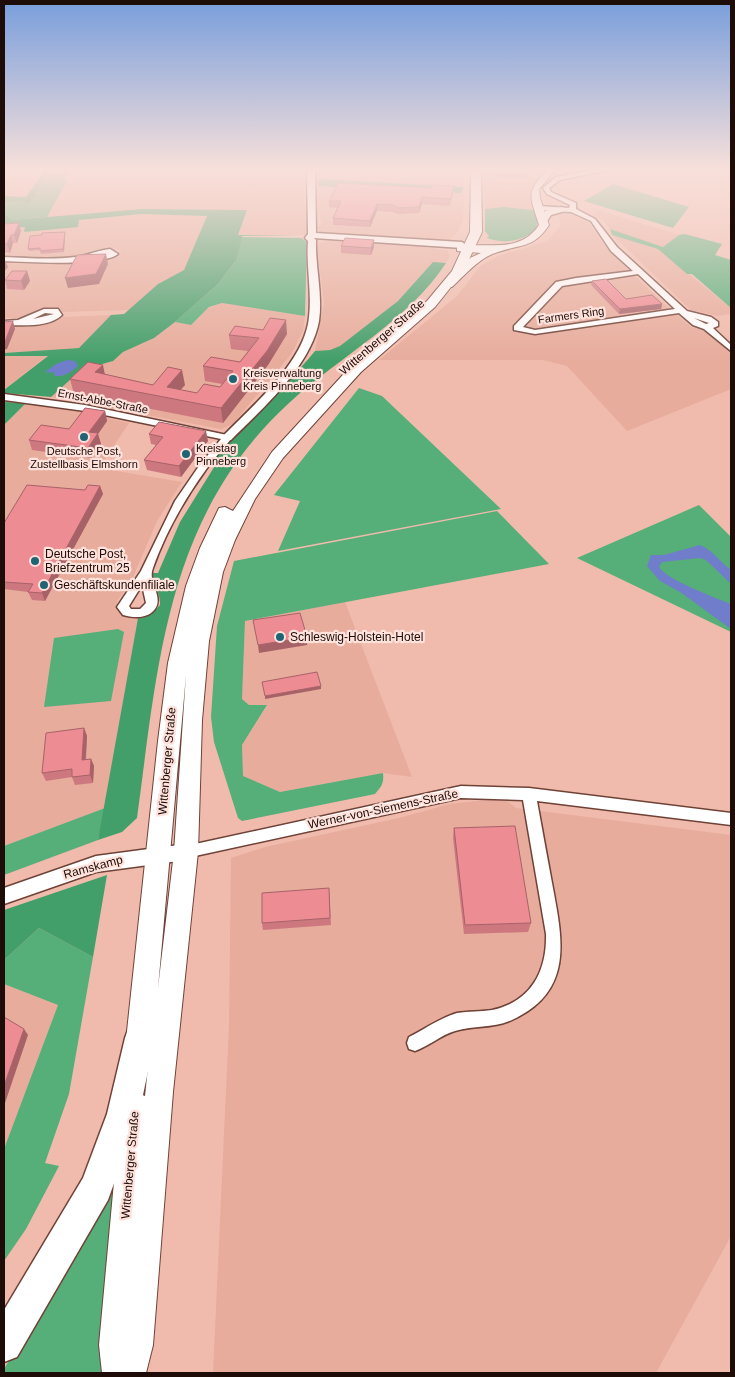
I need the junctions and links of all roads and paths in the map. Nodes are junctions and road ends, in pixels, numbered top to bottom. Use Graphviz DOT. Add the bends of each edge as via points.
graph roads {
  1 [pos="316,232"];
  2 [pos="473,232"];
  3 [pos="479,232"];
  4 [pos="539,232"];
  5 [pos="602,232"];
  6 [pos="318,237"];
  7 [pos="531,238"];
  8 [pos="511,244"];
  9 [pos="466,247"];
  10 [pos="494,250"];
  11 [pos="4,259"];
  12 [pos="79,259"];
  13 [pos="639,272"];
  14 [pos="448,285"];
  15 [pos="683,312"];
  16 [pos="20,322"];
  17 [pos="4,323"];
  18 [pos="731,349"];
  19 [pos="4,397"];
  20 [pos="227,438"];
  21 [pos="146,571"];
  22 [pos="529,794"];
  23 [pos="731,819"];
  24 [pos="172,853"];
  25 [pos="4,896"];
  26 [pos="140,1038"];
  27 [pos="415,1043"];
  28 [pos="4,1344"];
  29 [pos="119,1373"];
  30 [pos="129,1373"];
  1 -- 6 [label="street"];
  2 -- 9 [label="main road"];
  3 -- 8 [label="main road" via="486,240"];
  4 -- 7 [label="main road"];
  5 -- 13 [label="street" via="614,249"];
  6 -- 9 [label="street"];
  6 -- 20 [label="street" via="313,253 315,318 307,343 293,365"];
  7 -- 8 [label="main road"];
  7 -- 10 [label="main road"];
  8 -- 9 [label="main road"];
  9 -- 10 [label="main road"];
  9 -- 14 [label="main road, Wittenberger Straße"];
  9 -- 24 [label="main road, Wittenberger Straße" via="424,301 348,366 274,438 233,496 211,538 180,641"];
  10 -- 14 [label="main road" via="474,260"];
  11 -- 12 [label="street"];
  13 -- 15 [label="street"];
  13 -- 15 [label="street, Farmers Ring" via="559,284 517,328 535,332"];
  14 -- 24 [label="main road, Wittenberger Straße" via="431,304 356,369 277,455 247,499 226,540 206,603 199,641 192,720"];
  15 -- 18 [label="street" via="696,324 707,327"];
  16 -- 17 [label="street"];
  19 -- 20 [label="street, Ernst-Abbe-Straße" via="85,408"];
  20 -- 21 [label="street" via="180,501"];
  22 -- 23 [label="street, Werner-von-Siemens-Straße"];
  22 -- 24 [label="street, Werner-von-Siemens-Straße" via="482,791 444,795"];
  22 -- 27 [label="street" via="554,934 552,971 538,994 519,1008 494,1018 455,1022"];
  24 -- 25 [label="street, Ramskamp" via="96,864"];
  24 -- 26 [label="main road, Wittenberger Straße"];
  24 -- 30 [label="main road, Wittenberger Straße" via="160,1092 137,1345"];
  26 -- 28 [label="highway" via="123,1114 96,1188"];
  26 -- 29 [label="main road, Wittenberger Straße" via="115,1345"];
}
